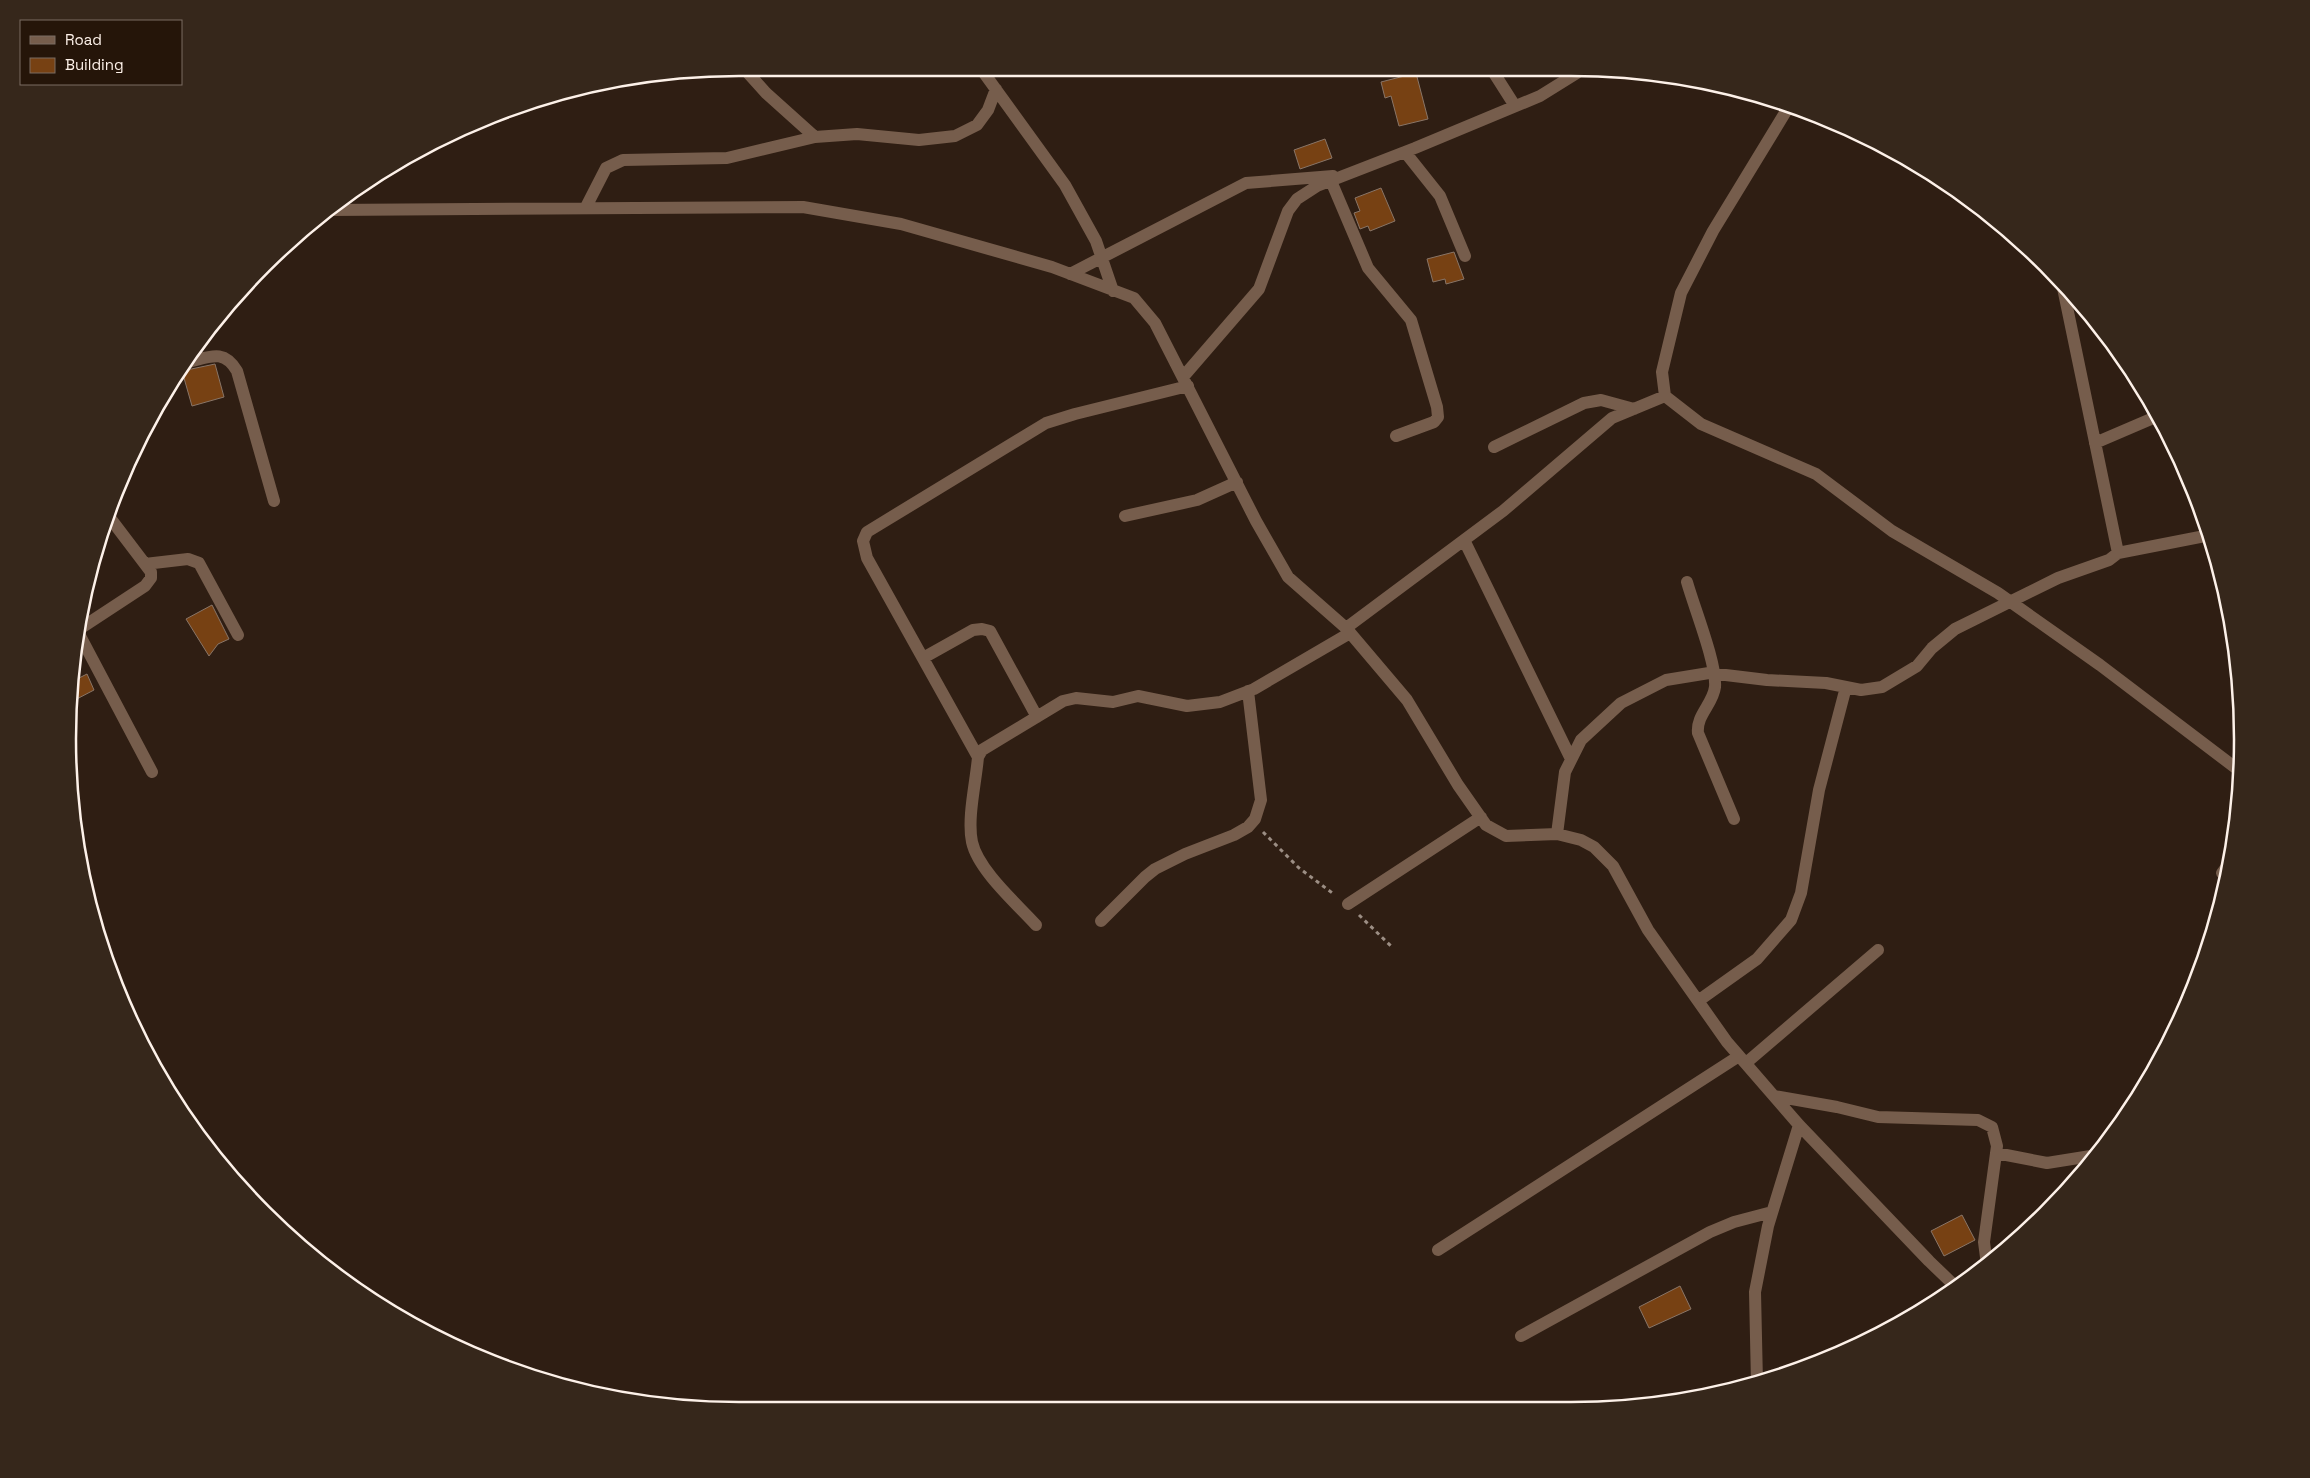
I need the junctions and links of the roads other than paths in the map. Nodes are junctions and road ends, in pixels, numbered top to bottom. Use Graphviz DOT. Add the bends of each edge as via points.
graph roads {
  1 [pos="751,76"];
  2 [pos="986,76"];
  3 [pos="1496,76"];
  4 [pos="1573,76"];
  5 [pos="996,89"];
  6 [pos="1515,106"];
  7 [pos="1786,112"];
  8 [pos="815,137"];
  9 [pos="1404,152"];
  10 [pos="1346,175"];
  11 [pos="1331,180"];
  12 [pos="586,207"];
  13 [pos="340,210"];
  14 [pos="1465,256"];
  15 [pos="1102,259"];
  16 [pos="1070,274"];
  17 [pos="1113,290"];
  18 [pos="2065,297"];
  19 [pos="196,360"];
  20 [pos="1186,381"];
  21 [pos="1665,396"];
  22 [pos="1634,409"];
  23 [pos="2151,419"];
  24 [pos="1396,436"];
  25 [pos="2095,443"];
  26 [pos="1494,447"];
  27 [pos="1237,482"];
  28 [pos="274,501"];
  29 [pos="1125,516"];
  30 [pos="113,522"];
  31 [pos="2202,537"];
  32 [pos="1464,540"];
  33 [pos="2118,553"];
  34 [pos="145,564"];
  35 [pos="1687,582"];
  36 [pos="2012,602"];
  37 [pos="86,625"];
  38 [pos="1348,631"];
  39 [pos="238,635"];
  40 [pos="84,642"];
  41 [pos="923,658"];
  42 [pos="1714,673"];
  43 [pos="1846,687"];
  44 [pos="1248,691"];
  45 [pos="1036,717"];
  46 [pos="978,757"];
  47 [pos="1571,759"];
  48 [pos="2233,766"];
  49 [pos="152,772"];
  50 [pos="1481,817"];
  51 [pos="1734,819"];
  52 [pos="1557,834"];
  53 [pos="1348,904"];
  54 [pos="1101,921"];
  55 [pos="1036,926"];
  56 [pos="1878,950"];
  57 [pos="1698,1001"];
  58 [pos="1742,1060"];
  59 [pos="1774,1096"];
  60 [pos="1799,1125"];
  61 [pos="1996,1153"];
  62 [pos="2085,1157"];
  63 [pos="1772,1212"];
  64 [pos="1438,1250"];
  65 [pos="1985,1256"];
  66 [pos="1951,1281"];
  67 [pos="1521,1336"];
  68 [pos="1757,1375"];
  1 -- 8 [label="street"];
  2 -- 5 [label="street"];
  3 -- 6 [label="street"];
  4 -- 6 [label="street" via="1554,89"];
  5 -- 8 [label="street" via="988,110 977,125 955,136 919,140 857,134"];
  5 -- 15 [label="street" via="1065,186 1096,241"];
  6 -- 9 [label="street"];
  7 -- 21 [label="street" via="1713,231 1681,293 1662,372"];
  8 -- 12 [label="street" via="727,158 623,160 606,168"];
  9 -- 10 [label="street"];
  9 -- 14 [label="street" via="1440,196"];
  10 -- 11 [label="street"];
  10 -- 15 [label="street" via="1246,183"];
  11 -- 20 [label="street" via="1297,199 1288,211 1258,289"];
  11 -- 24 [label="street" via="1368,268 1411,320 1437,407 1438,417 1434,422"];
  12 -- 13 [label="street"];
  12 -- 16 [label="street" via="803,207 901,224"];
  15 -- 16 [label="street"];
  15 -- 17 [label="street"];
  16 -- 17 [label="street"];
  17 -- 20 [label="street" via="1134,298 1155,323"];
  18 -- 25 [label="street"];
  19 -- 28 [label="street" via="218,355 232,362"];
  20 -- 27 [label="street"];
  20 -- 41 [label="street" via="1046,423 867,532 863,541 867,558"];
  21 -- 22 [label="street"];
  21 -- 36 [label="street" via="1701,424 1816,474 1892,531"];
  22 -- 26 [label="street" via="1601,400 1584,403"];
  22 -- 32 [label="street" via="1612,418"];
  23 -- 25 [label="street"];
  25 -- 33 [label="street"];
  27 -- 29 [label="street" via="1197,500"];
  27 -- 38 [label="street" via="1288,577"];
  30 -- 34 [label="street"];
  31 -- 33 [label="street"];
  32 -- 38 [label="street"];
  32 -- 47 [label="street"];
  33 -- 36 [label="street" via="2109,560 2058,578"];
  34 -- 37 [label="street" via="151,572 146,586"];
  34 -- 39 [label="street" via="188,559 199,563"];
  35 -- 42 [label="street"];
  36 -- 43 [label="street" via="1954,629 1917,666 1882,687 1862,690"];
  36 -- 48 [label="street"];
  38 -- 44 [label="street"];
  38 -- 50 [label="street" via="1406,700"];
  40 -- 49 [label="street"];
  41 -- 45 [label="street" via="973,630 990,631"];
  41 -- 46 [label="street"];
  42 -- 43 [label="street"];
  42 -- 47 [label="street" via="1666,680 1621,703 1581,740"];
  42 -- 51 [label="street" via="1713,695 1697,726"];
  43 -- 57 [label="street" via="1819,790 1801,893 1791,920 1757,959"];
  44 -- 45 [label="street" via="1220,702 1187,706 1138,696 1113,702 1076,698 1063,701"];
  44 -- 54 [label="street" via="1261,800 1252,822 1234,835 1155,869"];
  45 -- 46 [label="street" via="982,750"];
  46 -- 55 [label="street" via="972,843 991,876"];
  47 -- 52 [label="street" via="1565,772"];
  50 -- 52 [label="street" via="1486,825 1506,836"];
  50 -- 53 [label="street"];
  52 -- 57 [label="street" via="1594,847 1613,866 1648,930"];
  56 -- 58 [label="street"];
  57 -- 58 [label="street"];
  58 -- 59 [label="street"];
  58 -- 64 [label="street"];
  59 -- 60 [label="street"];
  59 -- 61 [label="street" via="1878,1117 1978,1120 1992,1126"];
  60 -- 63 [label="street"];
  60 -- 66 [label="street"];
  61 -- 62 [label="street" via="2047,1163"];
  61 -- 65 [label="street" via="1984,1242"];
  63 -- 67 [label="street" via="1710,1232"];
  63 -- 68 [label="street" via="1755,1292"];
}
